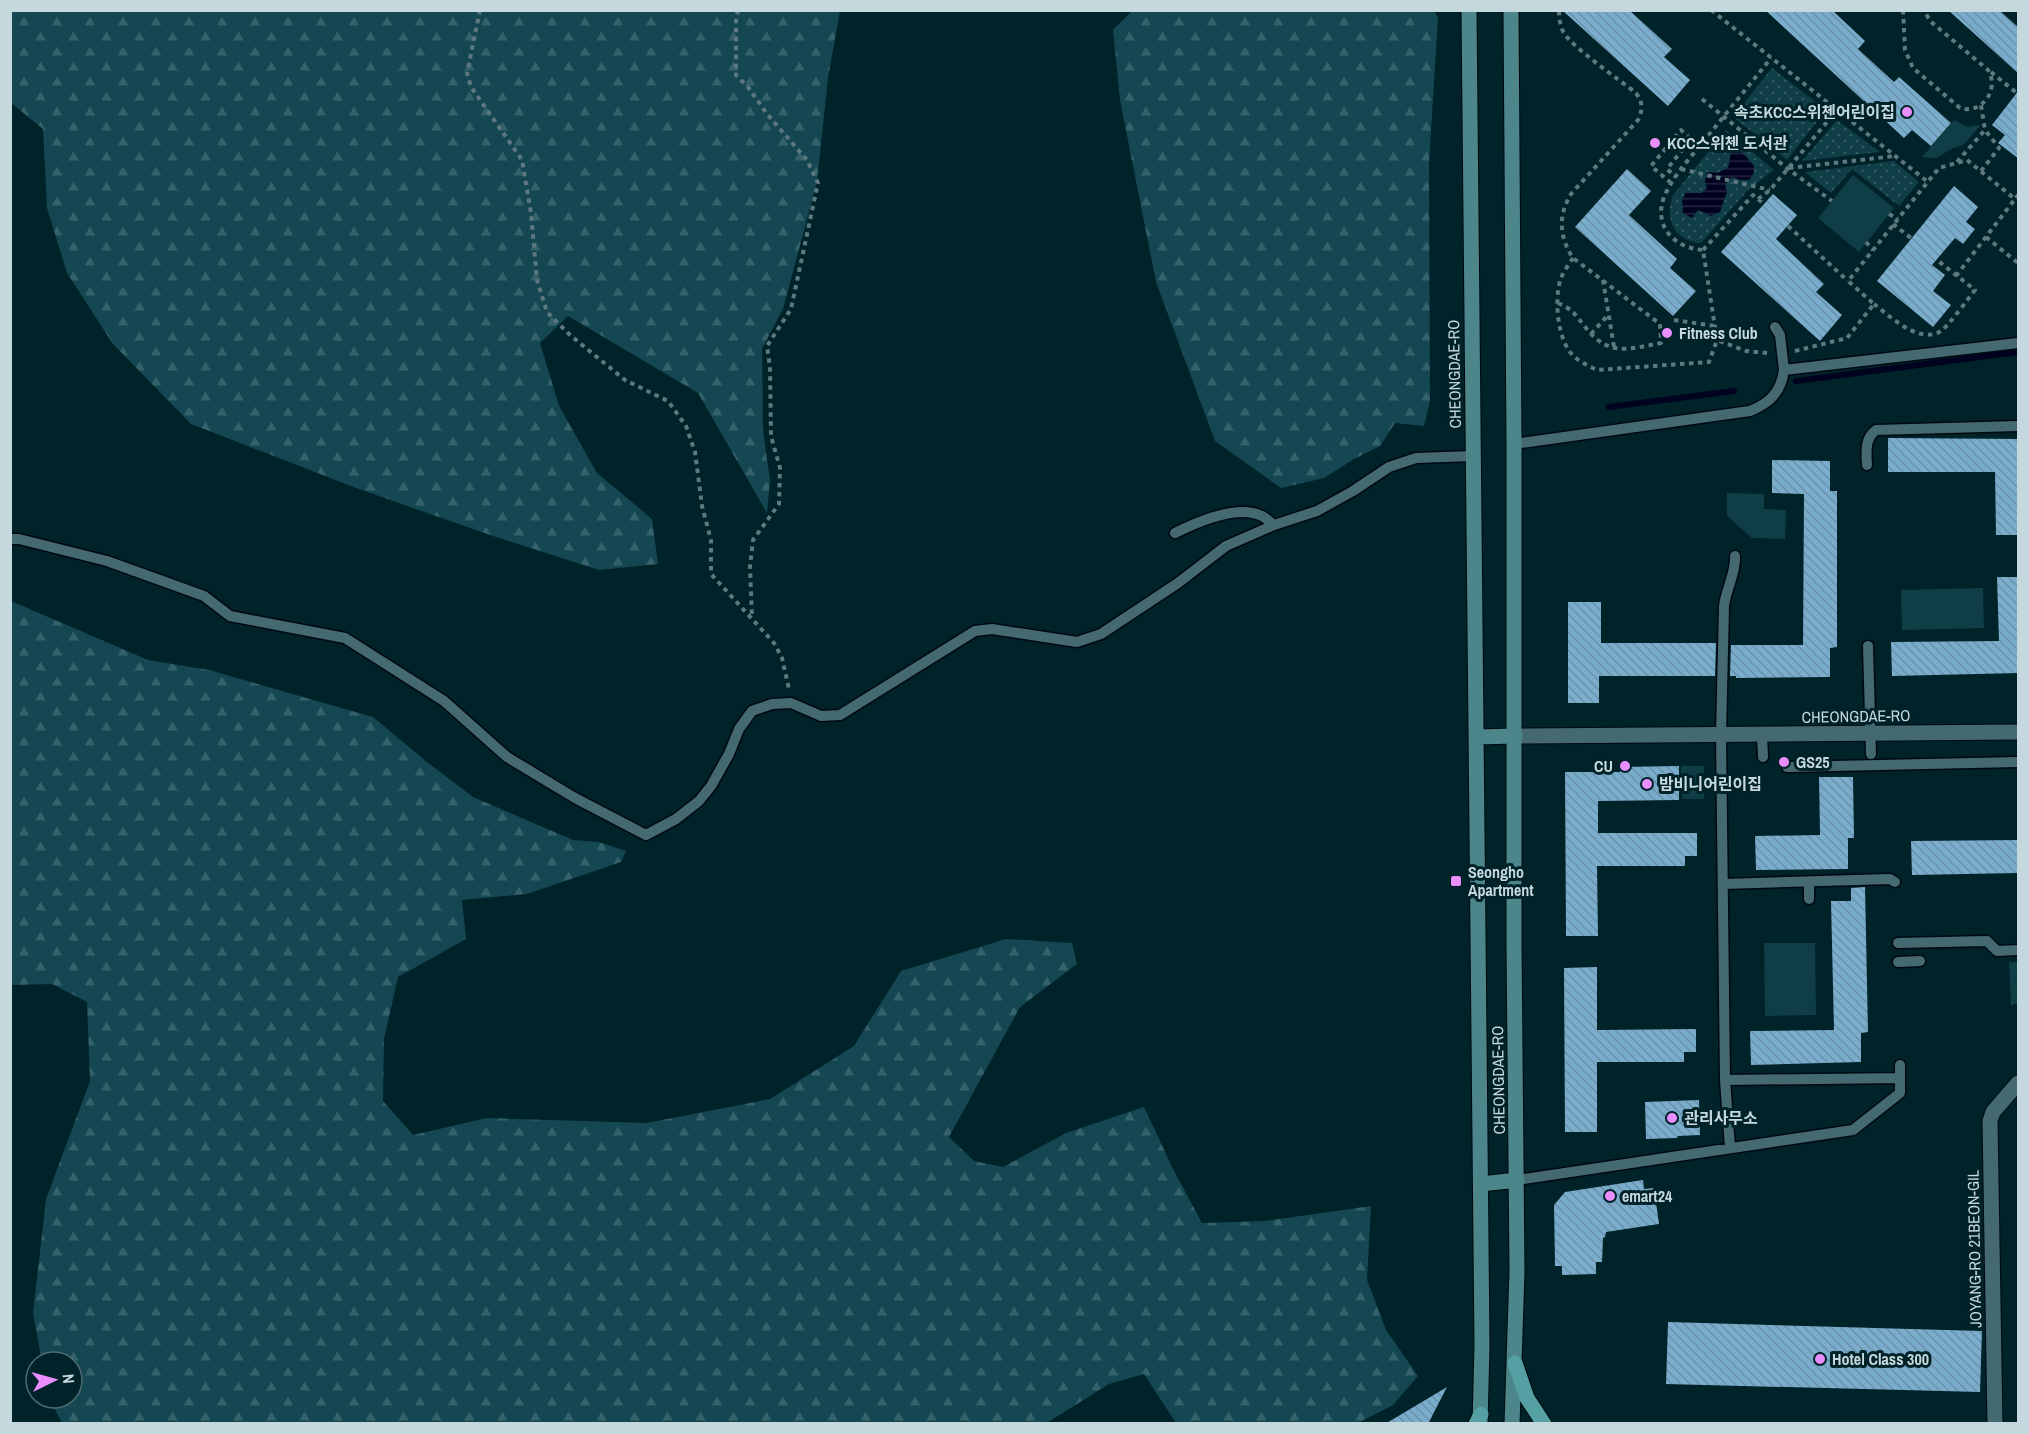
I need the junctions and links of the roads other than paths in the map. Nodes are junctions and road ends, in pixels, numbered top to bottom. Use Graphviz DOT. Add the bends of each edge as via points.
graph roads {
  1 [pos="1469,10"];
  2 [pos="1511,10"];
  3 [pos="1775,327"];
  4 [pos="2019,343"];
  5 [pos="1784,370"];
  6 [pos="2019,426"];
  7 [pos="1514,444"];
  8 [pos="1473,456"];
  9 [pos="1867,465"];
  10 [pos="1274,525"];
  11 [pos="1175,533"];
  12 [pos="10,539"];
  13 [pos="1735,556"];
  14 [pos="1868,646"];
  15 [pos="2019,732"];
  16 [pos="1870,733"];
  17 [pos="1721,735"];
  18 [pos="1762,735"];
  19 [pos="1515,736"];
  20 [pos="1477,737"];
  21 [pos="1870,754"];
  22 [pos="1763,757"];
  23 [pos="2019,762"];
  24 [pos="1787,767"];
  25 [pos="1809,882"];
  26 [pos="1895,882"];
  27 [pos="1724,884"];
  28 [pos="1809,899"];
  29 [pos="1898,943"];
  30 [pos="2019,950"];
  31 [pos="1920,961"];
  32 [pos="1898,962"];
  33 [pos="1900,1065"];
  34 [pos="1900,1078"];
  35 [pos="1725,1080"];
  36 [pos="2019,1083"];
  37 [pos="1730,1148"];
  38 [pos="1517,1180"];
  39 [pos="1481,1184"];
  40 [pos="1515,1363"];
  41 [pos="1479,1420"];
  42 [pos="1512,1424"];
  43 [pos="1544,1424"];
  44 [pos="1995,1424"];
  1 -- 8 [label="street, CHEONGDAE-RO"];
  2 -- 7 [label="street, CHEONGDAE-RO"];
  3 -- 5 [label="lane" via="1780,335"];
  4 -- 5 [label="lane"];
  5 -- 7 [label="lane" via="1779,391 1770,401 1750,411"];
  6 -- 9 [label="lane" via="1876,429 1867,441"];
  7 -- 19 [label="street, CHEONGDAE-RO"];
  8 -- 10 [label="lane" via="1416,458 1389,467 1317,511"];
  8 -- 20 [label="street, CHEONGDAE-RO"];
  10 -- 11 [label="lane" via="1263,516 1242,511"];
  10 -- 12 [label="lane" via="1226,546 1101,634 1077,642 993,629 975,631 840,715 821,716 791,703 752,711 699,801 646,835 507,757 444,701 345,638 230,616 204,596 117,565"];
  13 -- 17 [label="lane" via="1736,566 1724,606"];
  14 -- 16 [label="lane"];
  15 -- 16 [label="street, CHEONGDAE-RO"];
  16 -- 18 [label="street, CHEONGDAE-RO"];
  16 -- 21 [label="lane"];
  17 -- 18 [label="street, CHEONGDAE-RO"];
  17 -- 19 [label="street, CHEONGDAE-RO"];
  17 -- 27 [label="lane"];
  18 -- 22 [label="lane"];
  19 -- 20 [label="street, CHEONGDAE-RO"];
  19 -- 38 [label="street, CHEONGDAE-RO"];
  20 -- 39 [label="street, CHEONGDAE-RO"];
  23 -- 24 [label="lane"];
  25 -- 26 [label="lane"];
  25 -- 27 [label="lane"];
  25 -- 28 [label="lane"];
  27 -- 35 [label="lane"];
  29 -- 30 [label="lane" via="1987,941 1997,951"];
  31 -- 32 [label="lane"];
  33 -- 34 [label="lane"];
  34 -- 35 [label="lane"];
  34 -- 37 [label="lane" via="1900,1093 1853,1130"];
  35 -- 37 [label="lane"];
  36 -- 44 [label="street, JOYANG-RO 21BEON-GIL" via="1990,1121"];
  37 -- 38 [label="lane"];
  38 -- 39 [label="street"];
  38 -- 40 [label="street, CHEONGDAE-RO"];
  39 -- 41 [label="street, CHEONGDAE-RO"];
  40 -- 42 [label="street, CHEONGDAE-RO"];
  40 -- 43 [label="main road" via="1527,1398"];
}
